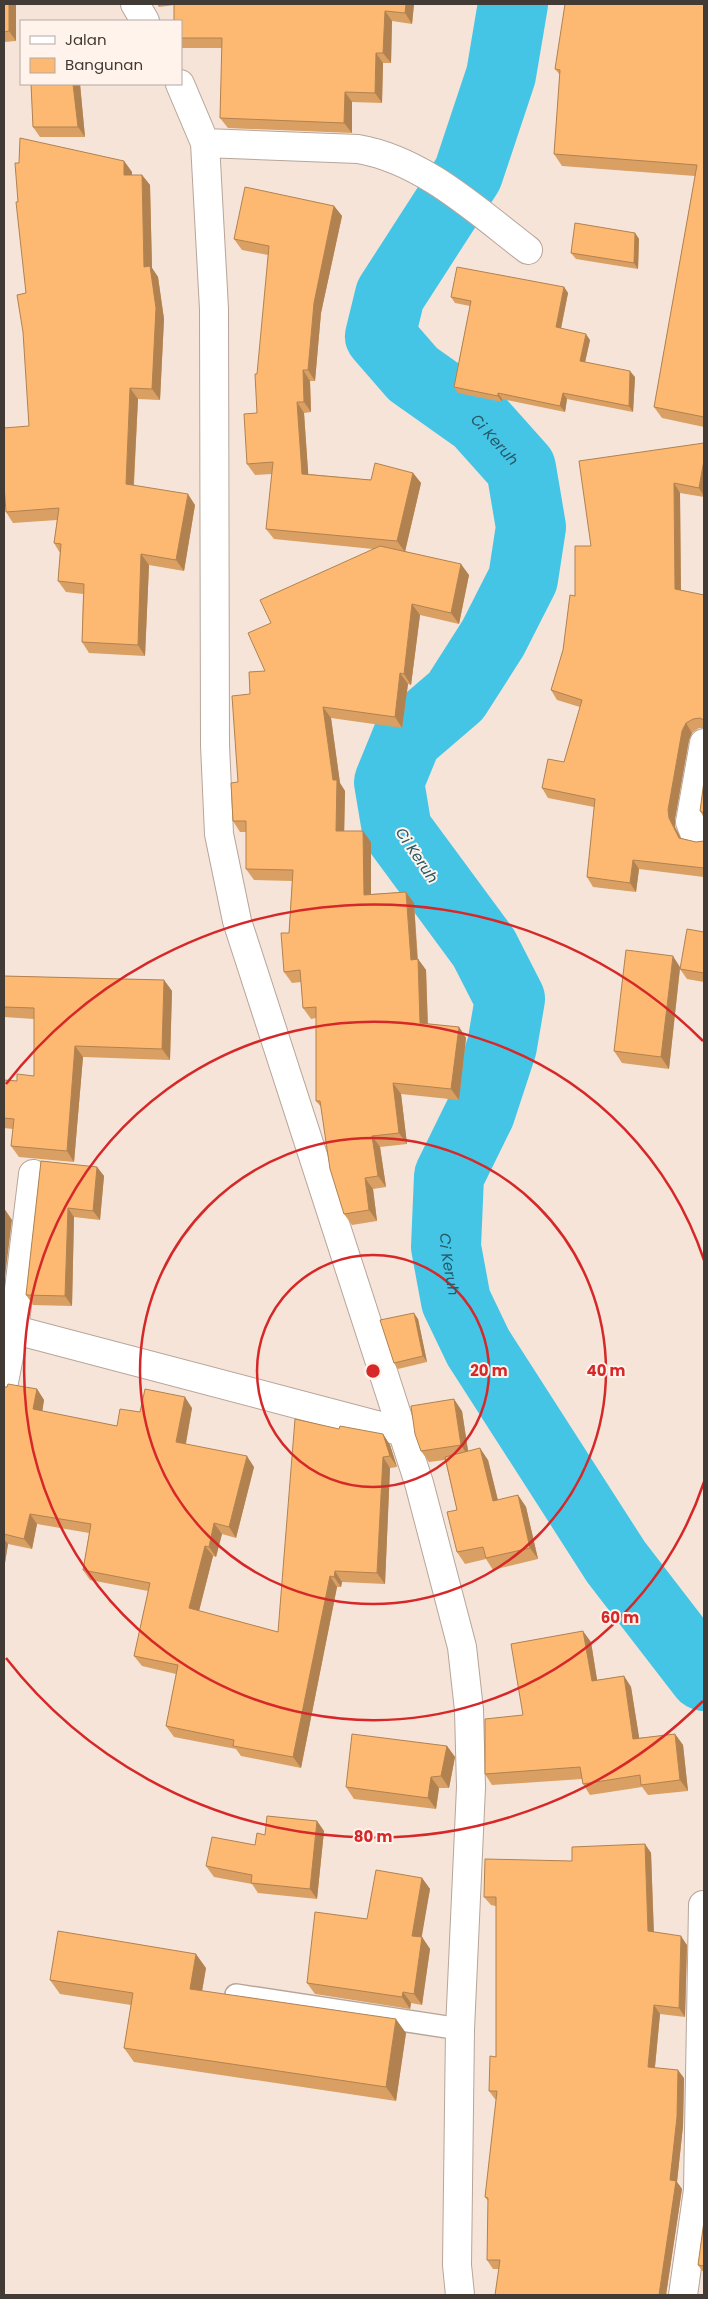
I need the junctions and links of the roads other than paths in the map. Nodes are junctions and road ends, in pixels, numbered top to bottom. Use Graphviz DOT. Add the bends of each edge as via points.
graph roads {
  1 [pos="135,4"];
  2 [pos="144,20"];
  3 [pos="180,85"];
  4 [pos="205,143"];
  5 [pos="528,250"];
  6 [pos="704,743"];
  7 [pos="704,836"];
  8 [pos="33,1174"];
  9 [pos="9,1329"];
  10 [pos="4,1382"];
  11 [pos="402,1432"];
  12 [pos="703,1905"];
  13 [pos="236,1995"];
  14 [pos="460,2029"];
  15 [pos="460,2295"];
  16 [pos="683,2295"];
  1 -- 2 [label="street"];
  3 -- 4 [label="street"];
  4 -- 5 [label="street" via="373,151 413,166"];
  4 -- 11 [label="street" via="214,309 215,745 219,834 236,921"];
  6 -- 7 [label="street" via="690,822 695,835"];
  8 -- 9 [label="street"];
  9 -- 10 [label="street"];
  9 -- 11 [label="street"];
  11 -- 14 [label="street" via="419,1483 462,1647 469,1710 471,1787"];
  12 -- 16 [label="street" via="698,2190"];
  13 -- 14 [label="lane"];
  14 -- 15 [label="street" via="457,2265"];
}
